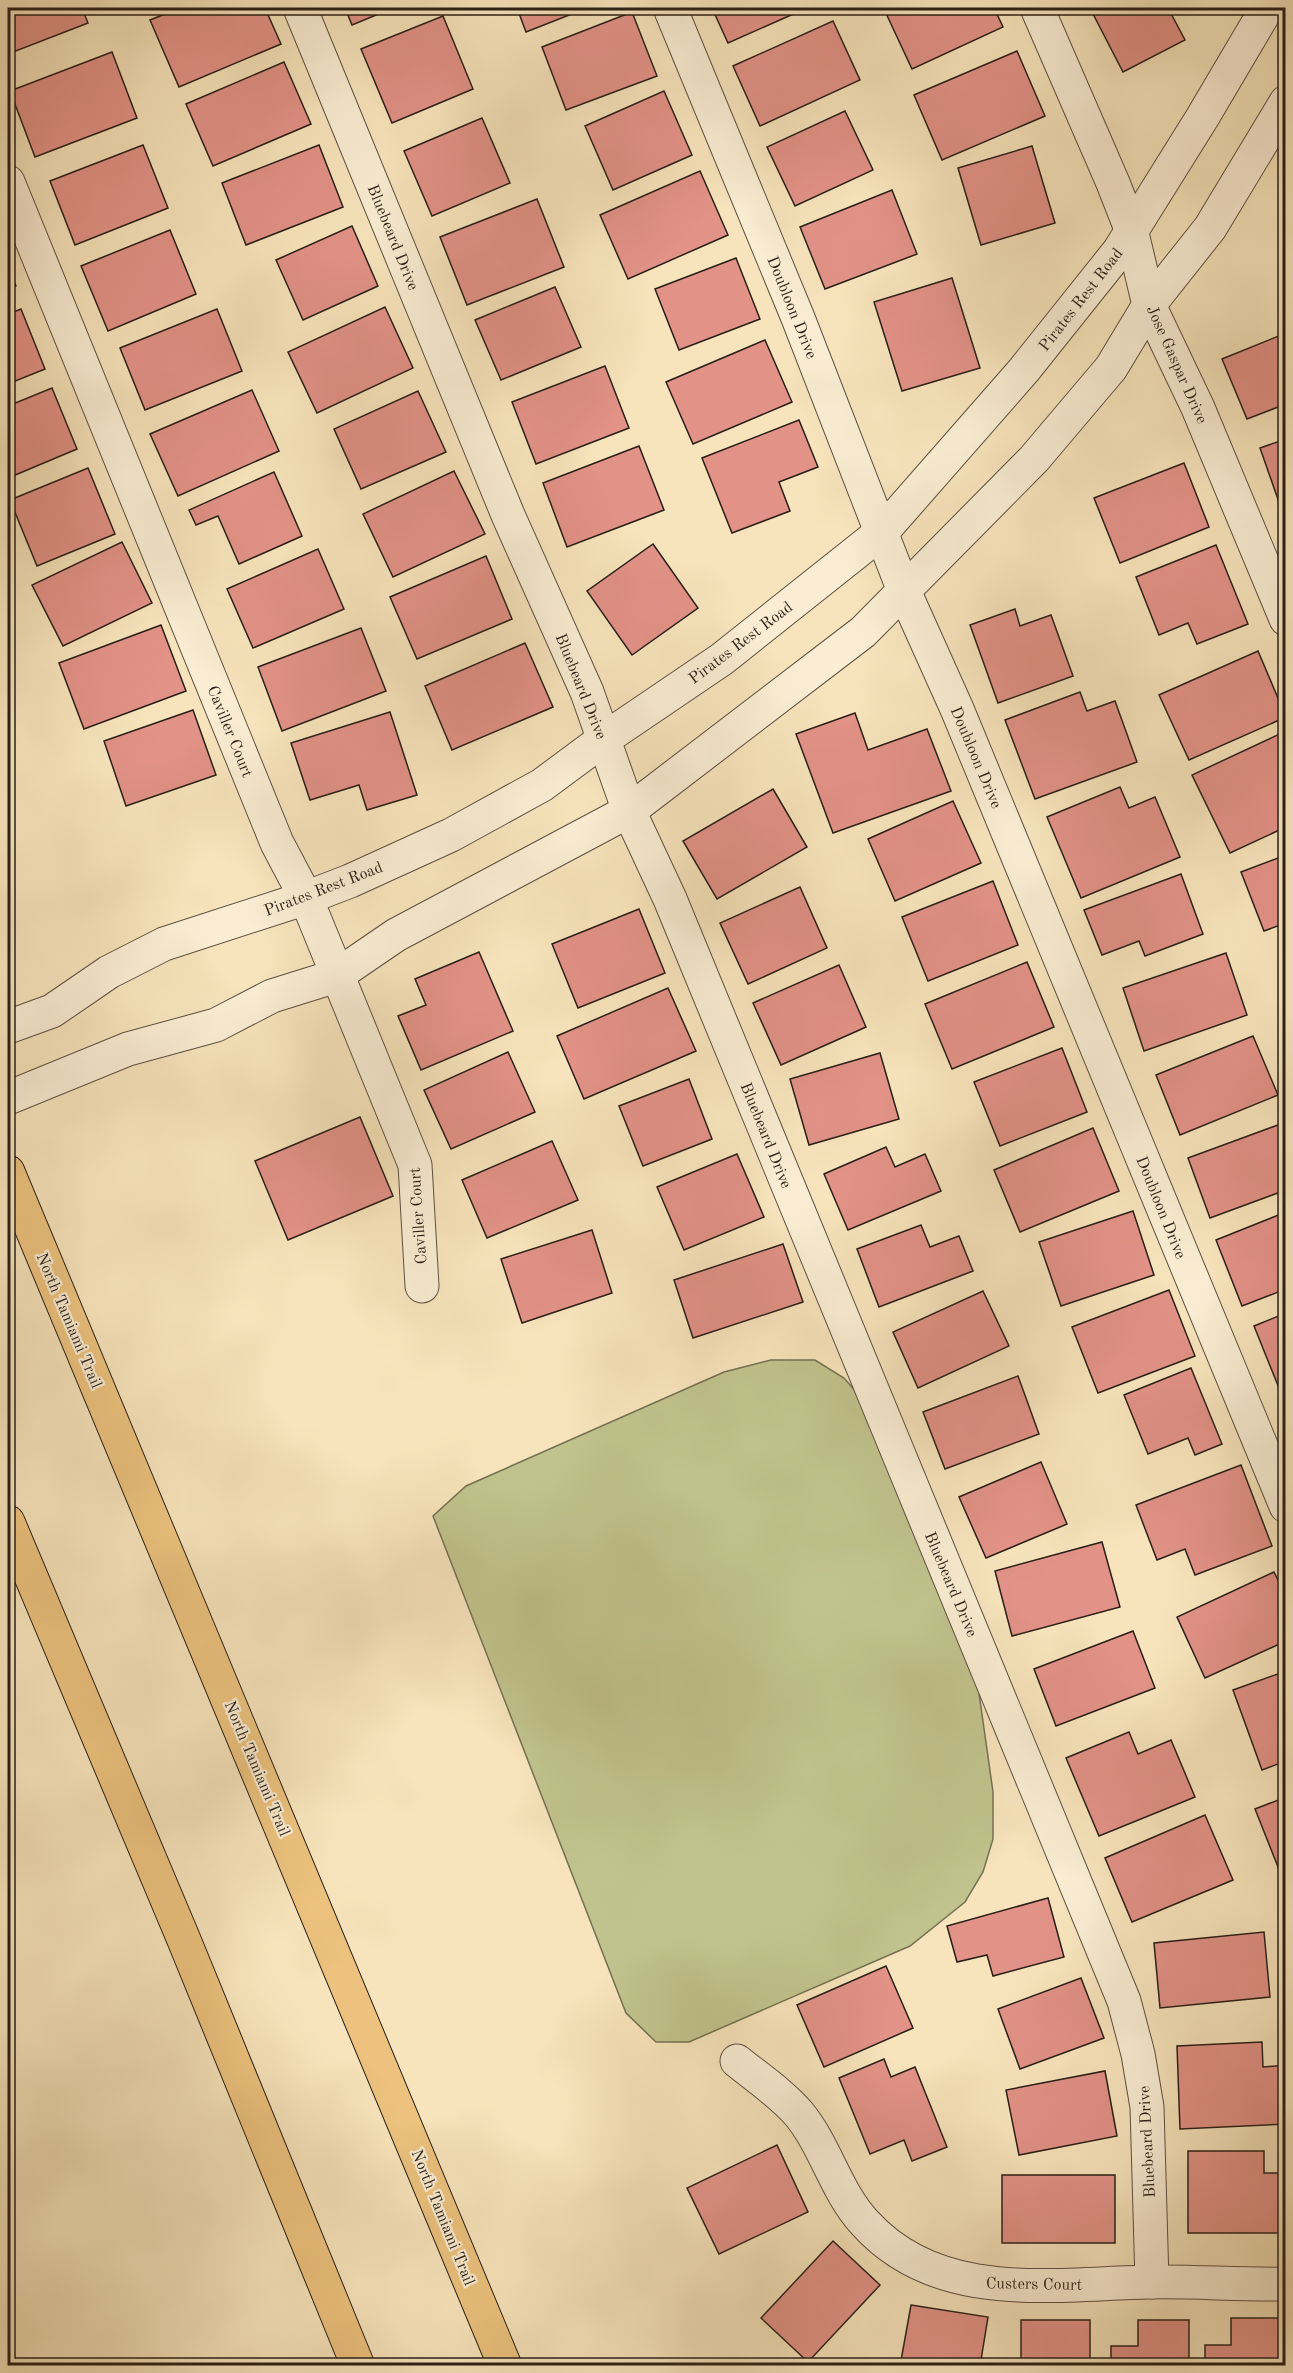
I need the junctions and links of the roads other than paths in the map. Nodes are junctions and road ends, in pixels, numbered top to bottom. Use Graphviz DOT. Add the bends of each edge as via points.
graph roads {
  1 [pos="300,8"];
  2 [pos="670,8"];
  3 [pos="1037,8"];
  4 [pos="1272,15"];
  5 [pos="1286,102"];
  6 [pos="8,182"];
  7 [pos="1131,229"];
  8 [pos="1149,305"];
  9 [pos="883,531"];
  10 [pos="904,591"];
  11 [pos="1286,619"];
  12 [pos="604,739"];
  13 [pos="629,811"];
  14 [pos="306,898"];
  15 [pos="336,976"];
  16 [pos="8,1027"];
  17 [pos="8,1098"];
  18 [pos="8,1172"];
  19 [pos="422,1286"];
  20 [pos="1286,1506"];
  21 [pos="8,1522"];
  22 [pos="737,2061"];
  23 [pos="1152,2282"];
  24 [pos="1286,2284"];
  25 [pos="358,2366"];
  26 [pos="506,2366"];
  1 -- 12 [label="street, Bluebeard Drive"];
  2 -- 9 [label="street, Doubloon Drive"];
  3 -- 7 [label="street, Jose Gaspar Drive"];
  4 -- 7 [label="street, Pirates Rest Road"];
  5 -- 8 [label="street" via="1210,228"];
  6 -- 14 [label="street, Caviller Court" via="277,843"];
  7 -- 8 [label="street, Jose Gaspar Drive"];
  7 -- 9 [label="street, Pirates Rest Road" via="1119,251 1024,370"];
  8 -- 10 [label="street" via="1110,368 1034,459"];
  8 -- 11 [label="street, Jose Gaspar Drive" via="1198,408"];
  9 -- 10 [label="street, Doubloon Drive"];
  9 -- 12 [label="street, Pirates Rest Road" via="722,659"];
  10 -- 13 [label="street" via="863,632"];
  10 -- 20 [label="street, Doubloon Drive" via="957,709"];
  12 -- 13 [label="street, Bluebeard Drive"];
  12 -- 14 [label="street, Pirates Rest Road" via="542,785 452,835"];
  13 -- 15 [label="street" via="396,935"];
  13 -- 23 [label="street, Bluebeard Drive" via="670,899 1124,2001 1147,2107"];
  14 -- 15 [label="street, Caviller Court"];
  14 -- 16 [label="street, Pirates Rest Road" via="164,944 109,972 52,1011"];
  15 -- 17 [label="street" via="272,996 216,1025 128,1050"];
  15 -- 19 [label="street, Caviller Court" via="415,1165"];
  18 -- 26 [label="main road, North Tamiami Trail"];
  21 -- 25 [label="main road"];
  22 -- 23 [label="street, Custers Court" via="800,2114 852,2208 866,2224 884,2241 923,2265 988,2285"];
  23 -- 24 [label="street, Custers Court"];
}
